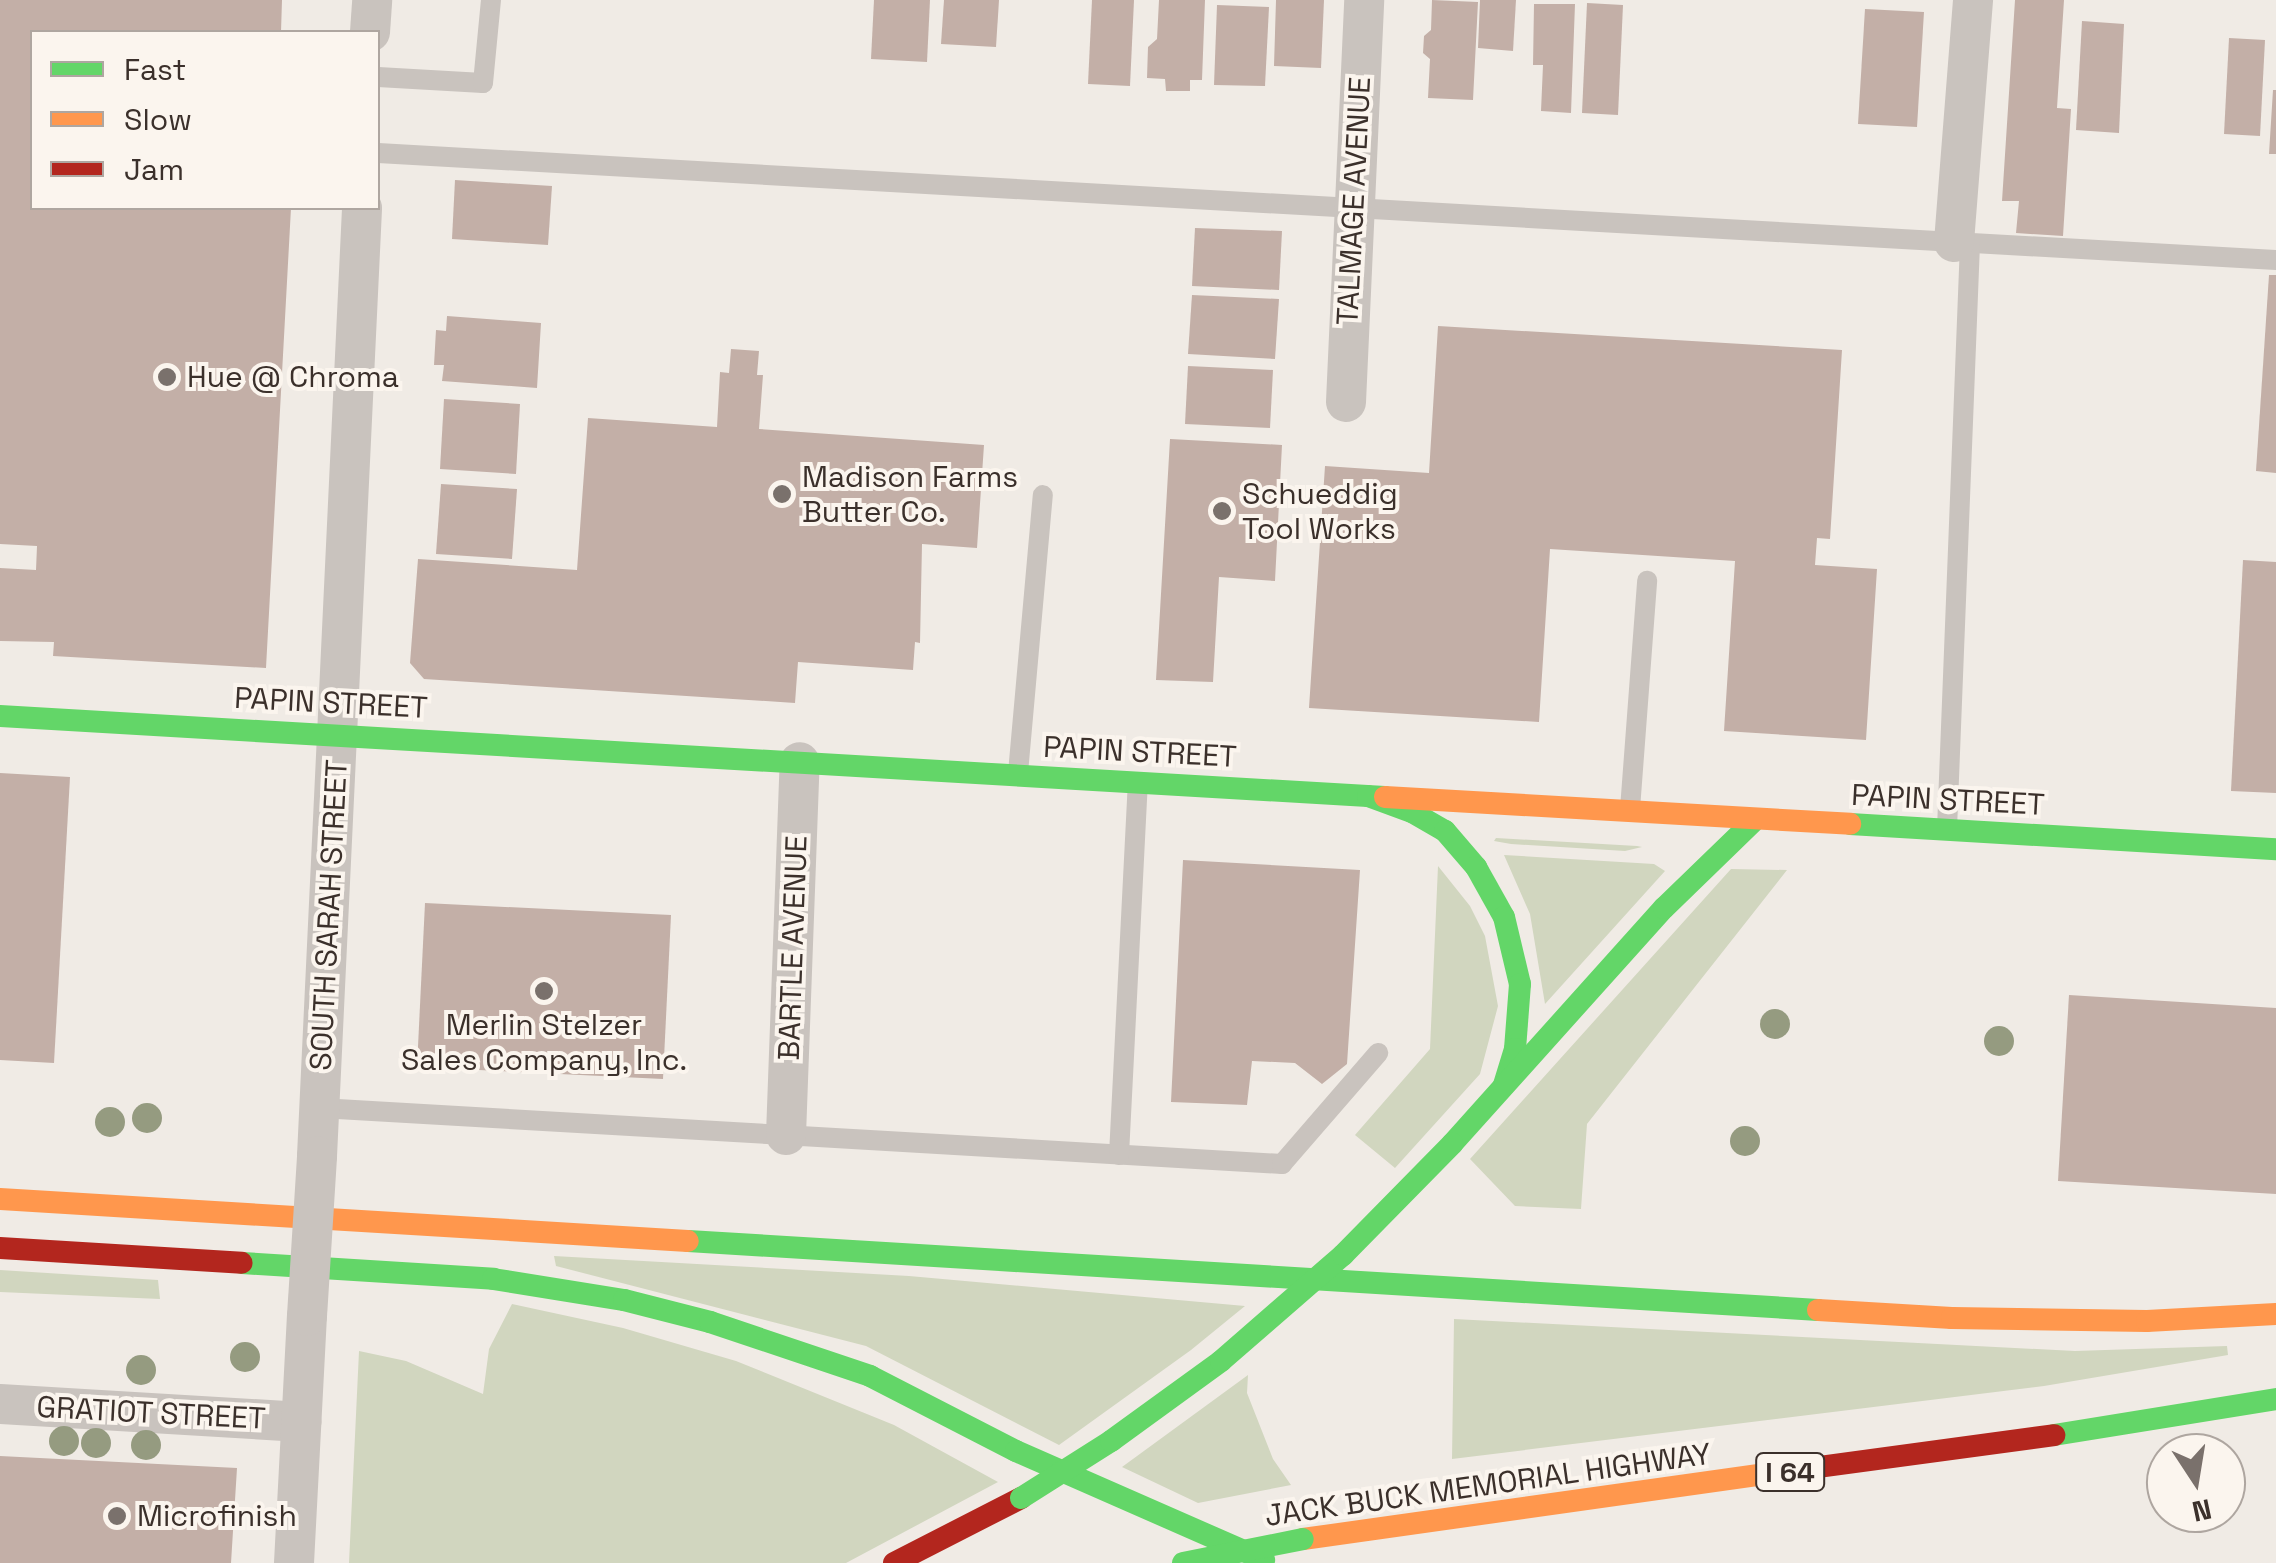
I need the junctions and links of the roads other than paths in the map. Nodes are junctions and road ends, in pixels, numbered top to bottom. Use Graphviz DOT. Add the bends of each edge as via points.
graph roads {
  1 [pos="372,0"];
  2 [pos="491,0"];
  3 [pos="1364,0"];
  4 [pos="1973,0"];
  5 [pos="370,30"];
  6 [pos="380,77"];
  7 [pos="380,153"];
  8 [pos="1352,207"];
  9 [pos="362,210"];
  10 [pos="1962,242"];
  11 [pos="2276,260"];
  12 [pos="1346,402"];
  13 [pos="1043,494"];
  14 [pos="1647,581"];
  15 [pos="0,716"];
  16 [pos="337,733"];
  17 [pos="800,762"];
  18 [pos="1018,775"];
  19 [pos="1138,782"];
  20 [pos="1368,796"];
  21 [pos="1630,812"];
  22 [pos="1756,818"];
  23 [pos="1947,830"];
  24 [pos="2276,849"];
  25 [pos="1378,1054"];
  26 [pos="1503,1088"];
  27 [pos="320,1108"];
  28 [pos="786,1135"];
  29 [pos="1119,1155"];
  30 [pos="0,1198"];
  31 [pos="0,1248"];
  32 [pos="2276,1314"];
  33 [pos="2276,1399"];
  34 [pos="0,1404"];
  35 [pos="301,1422"];
  36 [pos="294,1563"];
  37 [pos="894,1563"];
  38 [pos="1183,1563"];
  39 [pos="1271,1563"];
  1 -- 5 [label="street"];
  2 -- 6 [label="lane" via="483,83"];
  3 -- 8 [label="street, TALMAGE AVENUE"];
  4 -- 10 [label="street"];
  7 -- 8 [label="lane"];
  8 -- 10 [label="lane"];
  8 -- 12 [label="street, TALMAGE AVENUE"];
  9 -- 16 [label="street, SOUTH SARAH STREET"];
  10 -- 11 [label="lane"];
  10 -- 23 [label="lane"];
  13 -- 18 [label="lane"];
  14 -- 21 [label="lane"];
  15 -- 16 [label="main road, PAPIN STREET"];
  16 -- 17 [label="main road, PAPIN STREET"];
  16 -- 27 [label="street, SOUTH SARAH STREET"];
  17 -- 18 [label="main road, PAPIN STREET"];
  17 -- 28 [label="street, BARTLE AVENUE"];
  18 -- 19 [label="main road, PAPIN STREET"];
  19 -- 20 [label="main road, PAPIN STREET"];
  19 -- 29 [label="lane"];
  20 -- 21 [label="main road, PAPIN STREET"];
  20 -- 26 [label="main road" via="1444,831 1476,867 1504,918 1520,984 1520,1020"];
  21 -- 22 [label="main road, PAPIN STREET"];
  22 -- 23 [label="main road, PAPIN STREET"];
  22 -- 26 [label="main road" via="1664,908"];
  23 -- 24 [label="main road, PAPIN STREET"];
  25 -- 29 [label="lane" via="1282,1164"];
  26 -- 37 [label="main road, bridge" via="1343,1255 1222,1361 1022,1498"];
  27 -- 28 [label="lane"];
  27 -- 35 [label="street, SOUTH SARAH STREET, bridge"];
  28 -- 29 [label="lane"];
  30 -- 32 [label="main road" via="1952,1318 2147,1321"];
  31 -- 39 [label="main road" via="494,1279 624,1300 870,1376 1032,1458"];
  33 -- 38 [label="main road, JACK BUCK MEMORIAL HIGHWAY / I 64, bridge" via="1982,1448 1303,1539"];
  34 -- 35 [label="street, GRATIOT STREET"];
  35 -- 36 [label="street, SOUTH SARAH STREET"];
}
